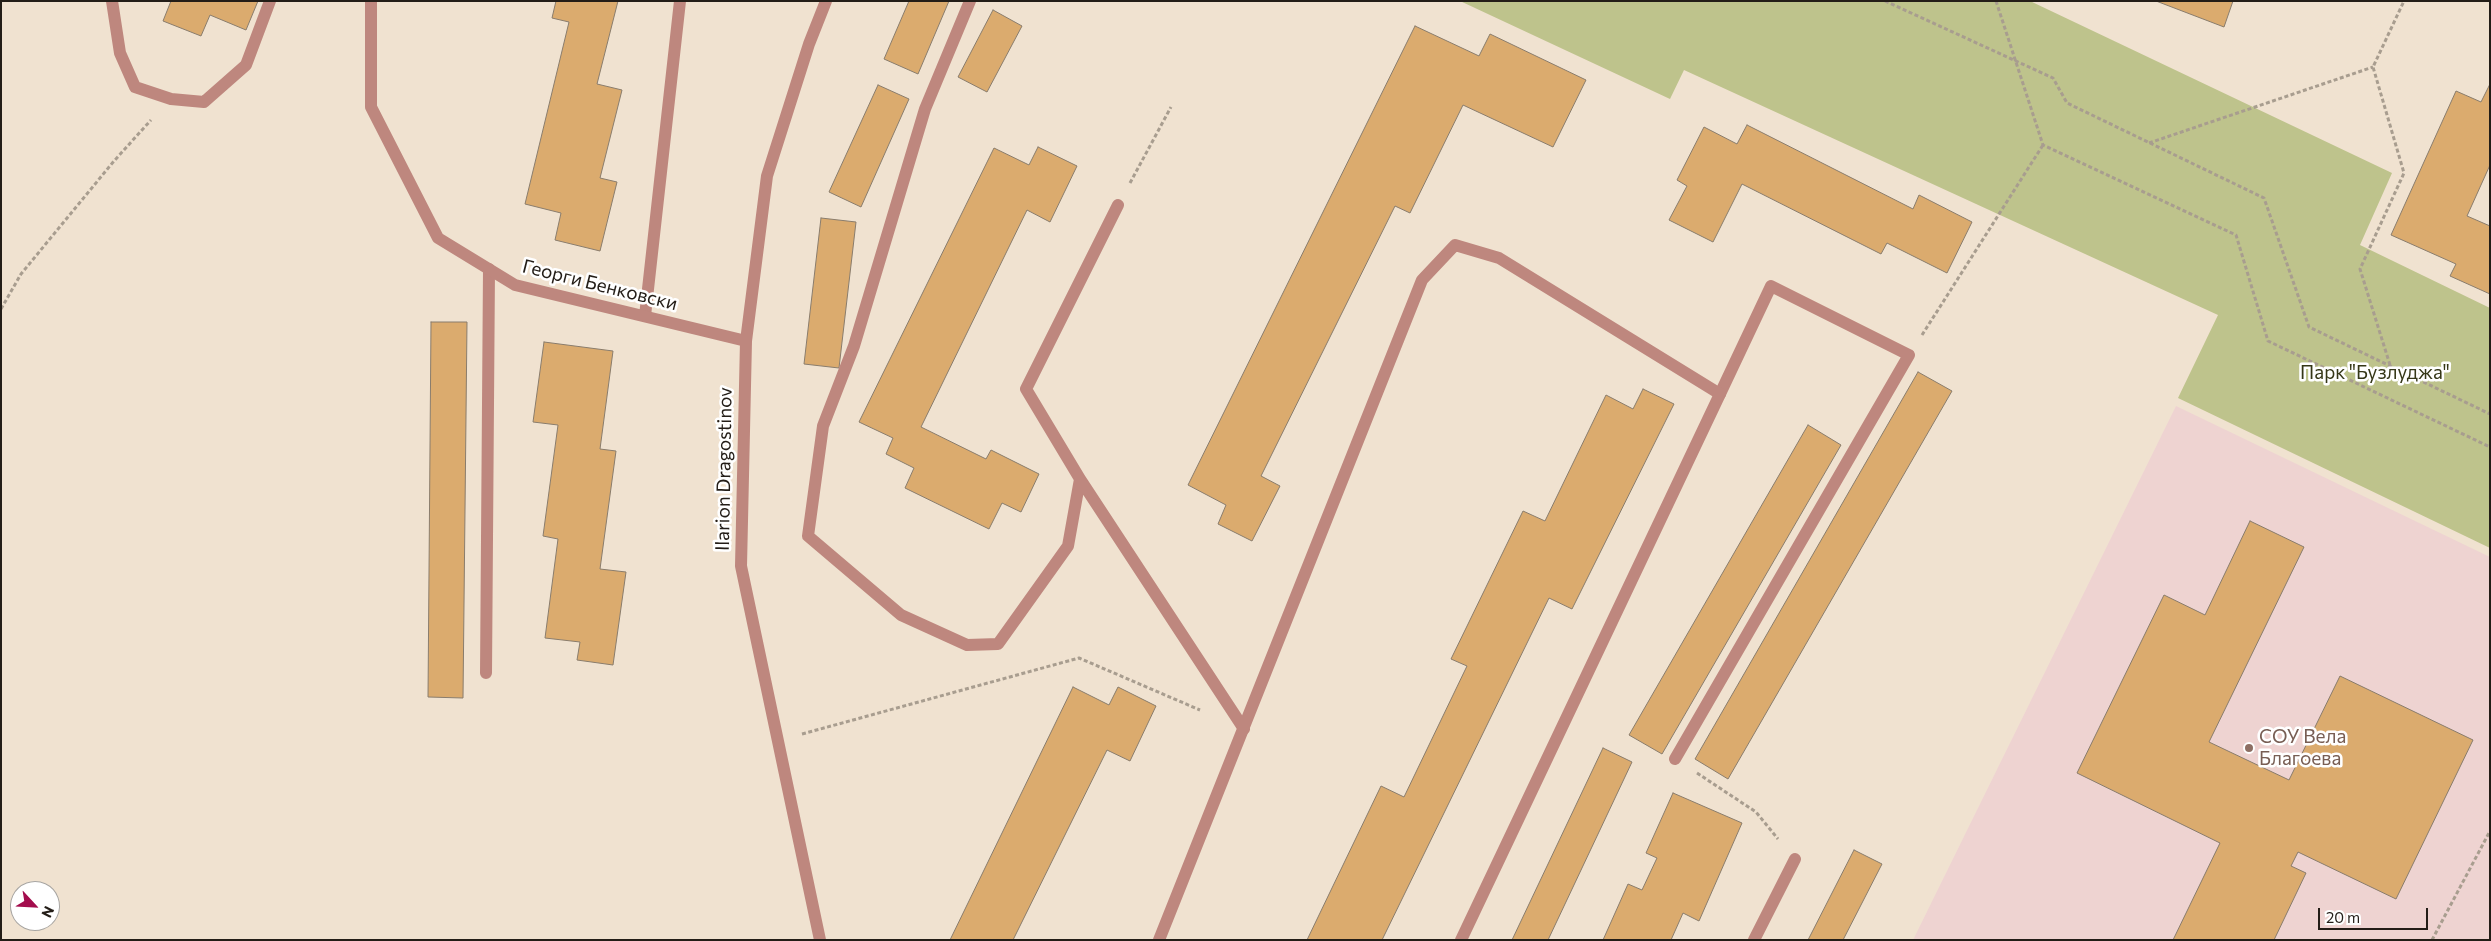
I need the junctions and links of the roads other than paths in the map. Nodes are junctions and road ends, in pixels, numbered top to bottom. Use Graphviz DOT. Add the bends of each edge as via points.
graph roads {
  1 [pos="112,1"];
  2 [pos="270,1"];
  3 [pos="370,1"];
  4 [pos="680,1"];
  5 [pos="826,1"];
  6 [pos="970,1"];
  7 [pos="1118,205"];
  8 [pos="489,269"];
  9 [pos="645,316"];
  10 [pos="746,341"];
  11 [pos="1720,394"];
  12 [pos="1080,479"];
  13 [pos="486,672"];
  14 [pos="1244,729"];
  15 [pos="1675,760"];
  16 [pos="1794,859"];
  17 [pos="820,940"];
  18 [pos="1160,940"];
  19 [pos="1461,940"];
  20 [pos="1754,940"];
  1 -- 2 [label="street" via="120,53 135,87 171,99 204,102 246,65"];
  3 -- 8 [label="street, Георги Бенковски" via="371,107 438,238"];
  4 -- 9 [label="street"];
  5 -- 10 [label="street, Ilarion Dragostinov" via="767,176"];
  6 -- 12 [label="street" via="925,109 854,346 823,426 808,536 900,615 967,645 998,644 1068,546"];
  7 -- 12 [label="street" via="1026,389"];
  8 -- 9 [label="street, Георги Бенковски" via="515,285"];
  8 -- 13 [label="street"];
  9 -- 10 [label="street, Георги Бенковски"];
  10 -- 17 [label="street, Ilarion Dragostinov" via="741,566"];
  11 -- 14 [label="street" via="1499,258 1454,245 1422,280"];
  11 -- 15 [label="street" via="1771,286 1910,355"];
  11 -- 19 [label="street"];
  12 -- 14 [label="street"];
  14 -- 18 [label="street"];
  16 -- 20 [label="street"];
}
